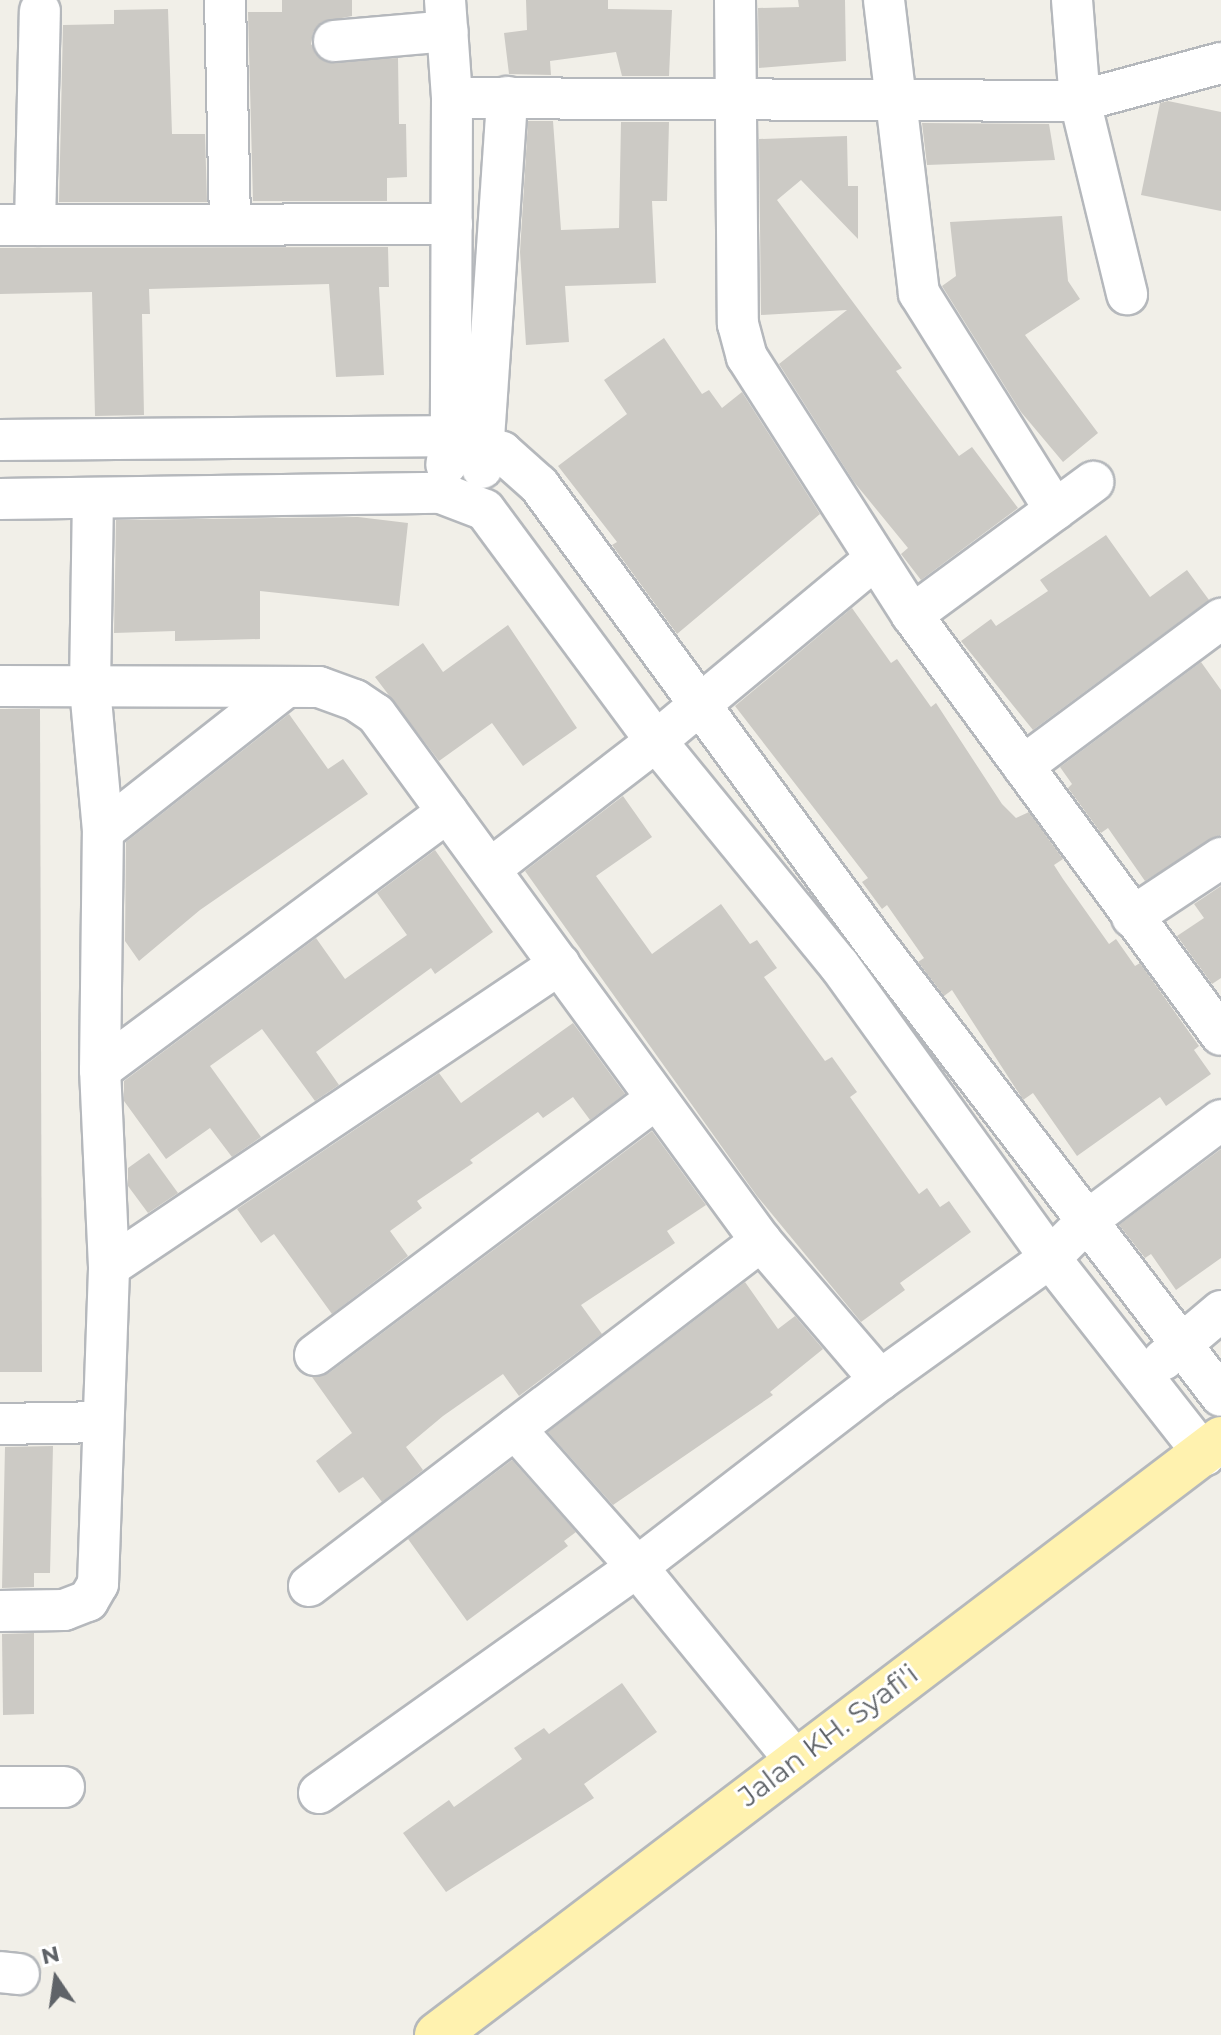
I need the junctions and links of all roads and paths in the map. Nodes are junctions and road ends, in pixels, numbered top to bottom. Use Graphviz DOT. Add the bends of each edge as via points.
graph roads {
  1 [pos="225,0"];
  2 [pos="735,0"];
  3 [pos="884,0"];
  4 [pos="1072,0"];
  5 [pos="40,11"];
  6 [pos="446,15"];
  7 [pos="334,41"];
  8 [pos="1221,63"];
  9 [pos="507,97"];
  10 [pos="452,98"];
  11 [pos="896,99"];
  12 [pos="738,100"];
  13 [pos="1080,101"];
  14 [pos="230,222"];
  15 [pos="452,224"];
  16 [pos="18,225"];
  17 [pos="1127,294"];
  18 [pos="0,440"];
  19 [pos="469,441"];
  20 [pos="1093,482"];
  21 [pos="458,497"];
  22 [pos="93,498"];
  23 [pos="0,499"];
  24 [pos="1055,510"];
  25 [pos="874,560"];
  26 [pos="912,615"];
  27 [pos="1221,619"];
  28 [pos="0,686"];
  29 [pos="90,687"];
  30 [pos="286,687"];
  31 [pos="699,703"];
  32 [pos="656,741"];
  33 [pos="1023,766"];
  34 [pos="448,812"];
  35 [pos="103,831"];
  36 [pos="1221,858"];
  37 [pos="490,869"];
  38 [pos="1132,917"];
  39 [pos="874,942"];
  40 [pos="560,964"];
  41 [pos="839,965"];
  42 [pos="1221,1035"];
  43 [pos="100,1070"];
  44 [pos="655,1100"];
  45 [pos="1221,1120"];
  46 [pos="1088,1220"];
  47 [pos="761,1241"];
  48 [pos="1050,1258"];
  49 [pos="109,1267"];
  50 [pos="1221,1311"];
  51 [pos="1179,1342"];
  52 [pos="315,1355"];
  53 [pos="1146,1378"];
  54 [pos="880,1380"];
  55 [pos="1221,1396"];
  56 [pos="102,1422"];
  57 [pos="0,1424"];
  58 [pos="515,1429"];
  59 [pos="1213,1448"];
  60 [pos="637,1567"];
  61 [pos="309,1586"];
  62 [pos="0,1611"];
  63 [pos="795,1760"];
  64 [pos="0,1787"];
  65 [pos="64,1787"];
  66 [pos="319,1793"];
  67 [pos="437,2035"];
  1 -- 14 [label="street"];
  2 -- 12 [label="street"];
  3 -- 11 [label="street"];
  4 -- 13 [label="street"];
  5 -- 16 [label="street"];
  6 -- 7 [label="street"];
  6 -- 10 [label="street"];
  8 -- 13 [label="street"];
  9 -- 10 [label="street"];
  9 -- 12 [label="street"];
  9 -- 19 [label="street"];
  10 -- 15 [label="street"];
  11 -- 12 [label="street"];
  11 -- 13 [label="street"];
  11 -- 24 [label="street" via="919,293"];
  12 -- 25 [label="street" via="742,342 758,381"];
  13 -- 17 [label="street"];
  14 -- 15 [label="street"];
  14 -- 16 [label="street"];
  15 -- 19 [label="street"];
  18 -- 19 [label="street"];
  19 -- 21 [label="street"];
  19 -- 31 [label="street" via="539,485"];
  20 -- 24 [label="street"];
  21 -- 22 [label="street"];
  21 -- 32 [label="street"];
  22 -- 23 [label="street"];
  22 -- 29 [label="street"];
  24 -- 26 [label="street"];
  25 -- 26 [label="street"];
  25 -- 31 [label="street"];
  26 -- 33 [label="street"];
  27 -- 33 [label="street"];
  28 -- 29 [label="street"];
  29 -- 30 [label="street"];
  29 -- 35 [label="street"];
  30 -- 34 [label="street" via="339,693 376,714"];
  30 -- 35 [label="street"];
  31 -- 32 [label="street"];
  31 -- 39 [label="street"];
  32 -- 37 [label="street"];
  32 -- 41 [label="street"];
  33 -- 38 [label="street"];
  34 -- 37 [label="street"];
  34 -- 43 [label="street"];
  35 -- 43 [label="street"];
  36 -- 38 [label="street"];
  37 -- 40 [label="street"];
  38 -- 42 [label="street"];
  39 -- 41 [label="street"];
  39 -- 46 [label="street"];
  40 -- 44 [label="street"];
  40 -- 49 [label="street"];
  41 -- 48 [label="street"];
  43 -- 49 [label="street"];
  44 -- 47 [label="street"];
  44 -- 52 [label="street"];
  45 -- 46 [label="street"];
  46 -- 48 [label="street"];
  46 -- 51 [label="street"];
  47 -- 54 [label="street"];
  47 -- 58 [label="street"];
  48 -- 53 [label="street"];
  48 -- 54 [label="street"];
  49 -- 56 [label="street"];
  50 -- 51 [label="street"];
  51 -- 53 [label="street"];
  51 -- 55 [label="street"];
  53 -- 59 [label="street"];
  54 -- 60 [label="street"];
  56 -- 57 [label="street"];
  56 -- 62 [label="street" via="95,1593 64,1610"];
  58 -- 60 [label="street"];
  58 -- 61 [label="street"];
  59 -- 63 [label="main road, Jalan KH. Syafi'i"];
  60 -- 63 [label="street"];
  60 -- 66 [label="street"];
  63 -- 67 [label="main road, Jalan KH. Syafi'i"];
  64 -- 65 [label="street"];
}
